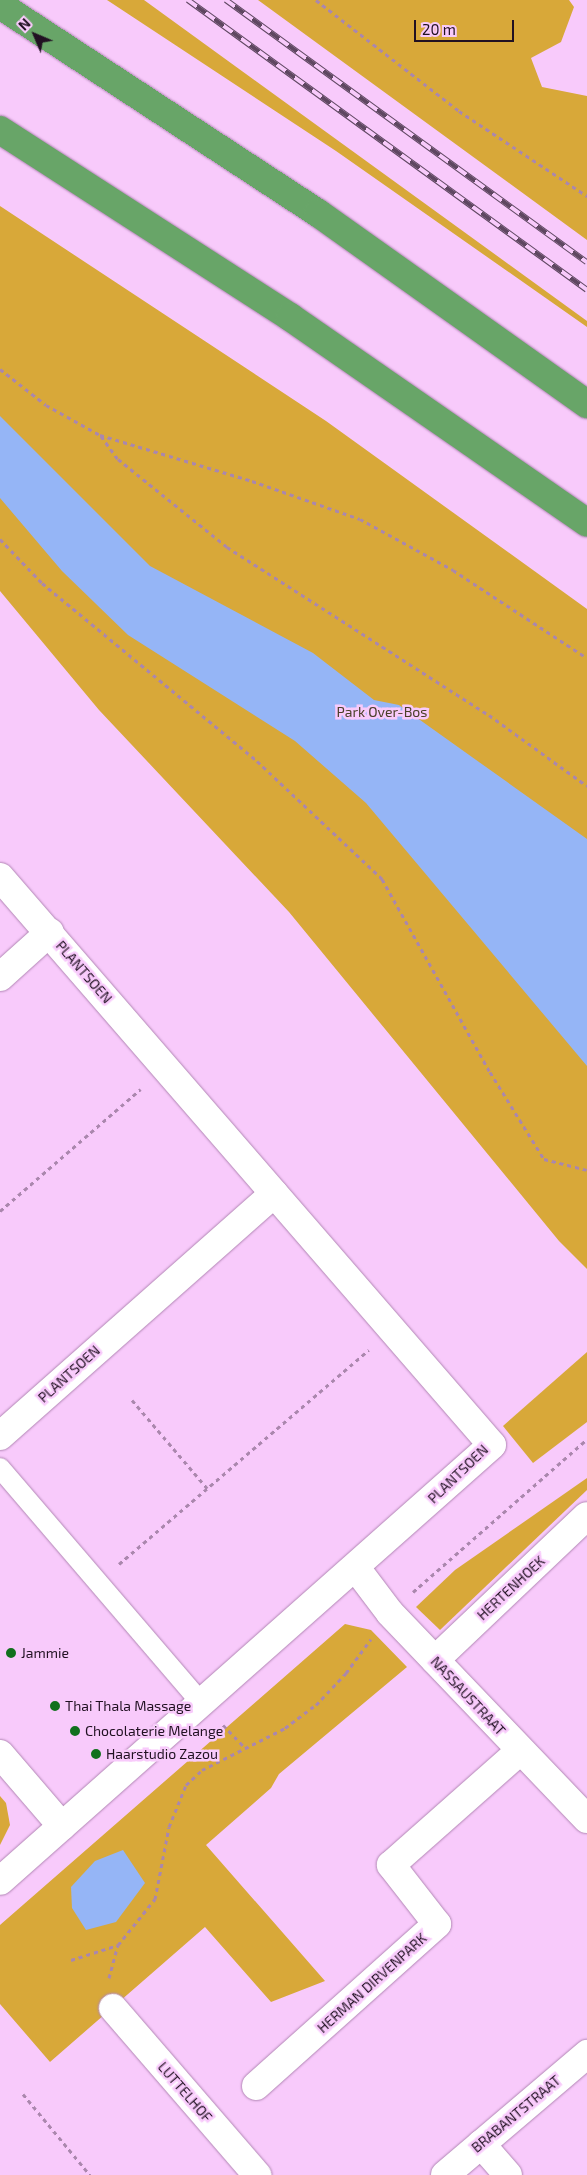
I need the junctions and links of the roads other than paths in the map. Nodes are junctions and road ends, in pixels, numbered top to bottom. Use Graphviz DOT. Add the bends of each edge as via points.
graph roads {
  1 [pos="0,5"];
  2 [pos="0,130"];
  3 [pos="587,404"];
  4 [pos="587,524"];
  5 [pos="0,877"];
  6 [pos="50,932"];
  7 [pos="0,977"];
  8 [pos="274,1194"];
  9 [pos="0,1436"];
  10 [pos="0,1468"];
  11 [pos="587,1516"];
  12 [pos="356,1568"];
  13 [pos="435,1660"];
  14 [pos="200,1702"];
  15 [pos="520,1751"];
  16 [pos="0,1754"];
  17 [pos="587,1819"];
  18 [pos="62,1826"];
  19 [pos="0,1881"];
  20 [pos="113,2008"];
  21 [pos="587,2054"];
  22 [pos="256,2086"];
  23 [pos="481,2144"];
  24 [pos="257,2175"];
  25 [pos="445,2175"];
  26 [pos="508,2175"];
  1 -- 3 [label="highway" via="318,213"];
  2 -- 4 [label="highway" via="290,317"];
  5 -- 6 [label="street, PLANTSOEN"];
  6 -- 7 [label="street, PLANTSOEN"];
  6 -- 8 [label="street, PLANTSOEN"];
  8 -- 9 [label="street, PLANTSOEN"];
  8 -- 12 [label="street, PLANTSOEN" via="394,1328 492,1445"];
  10 -- 14 [label="lane"];
  11 -- 13 [label="street, HERTENHOEK"];
  12 -- 13 [label="street, NASSAUSTRAAT" via="390,1612"];
  12 -- 14 [label="street, PLANTSOEN"];
  13 -- 15 [label="street, NASSAUSTRAAT"];
  14 -- 18 [label="street, PLANTSOEN"];
  15 -- 17 [label="street, NASSAUSTRAAT"];
  15 -- 22 [label="street, HERMAN DIRVENPARK" via="391,1865 437,1924"];
  16 -- 18 [label="street"];
  18 -- 19 [label="street, PLANTSOEN"];
  20 -- 24 [label="street, LUTTELHOF"];
  21 -- 23 [label="street, BRABANTSTRAAT"];
  23 -- 25 [label="street, BRABANTSTRAAT"];
  23 -- 26 [label="street"];
}
